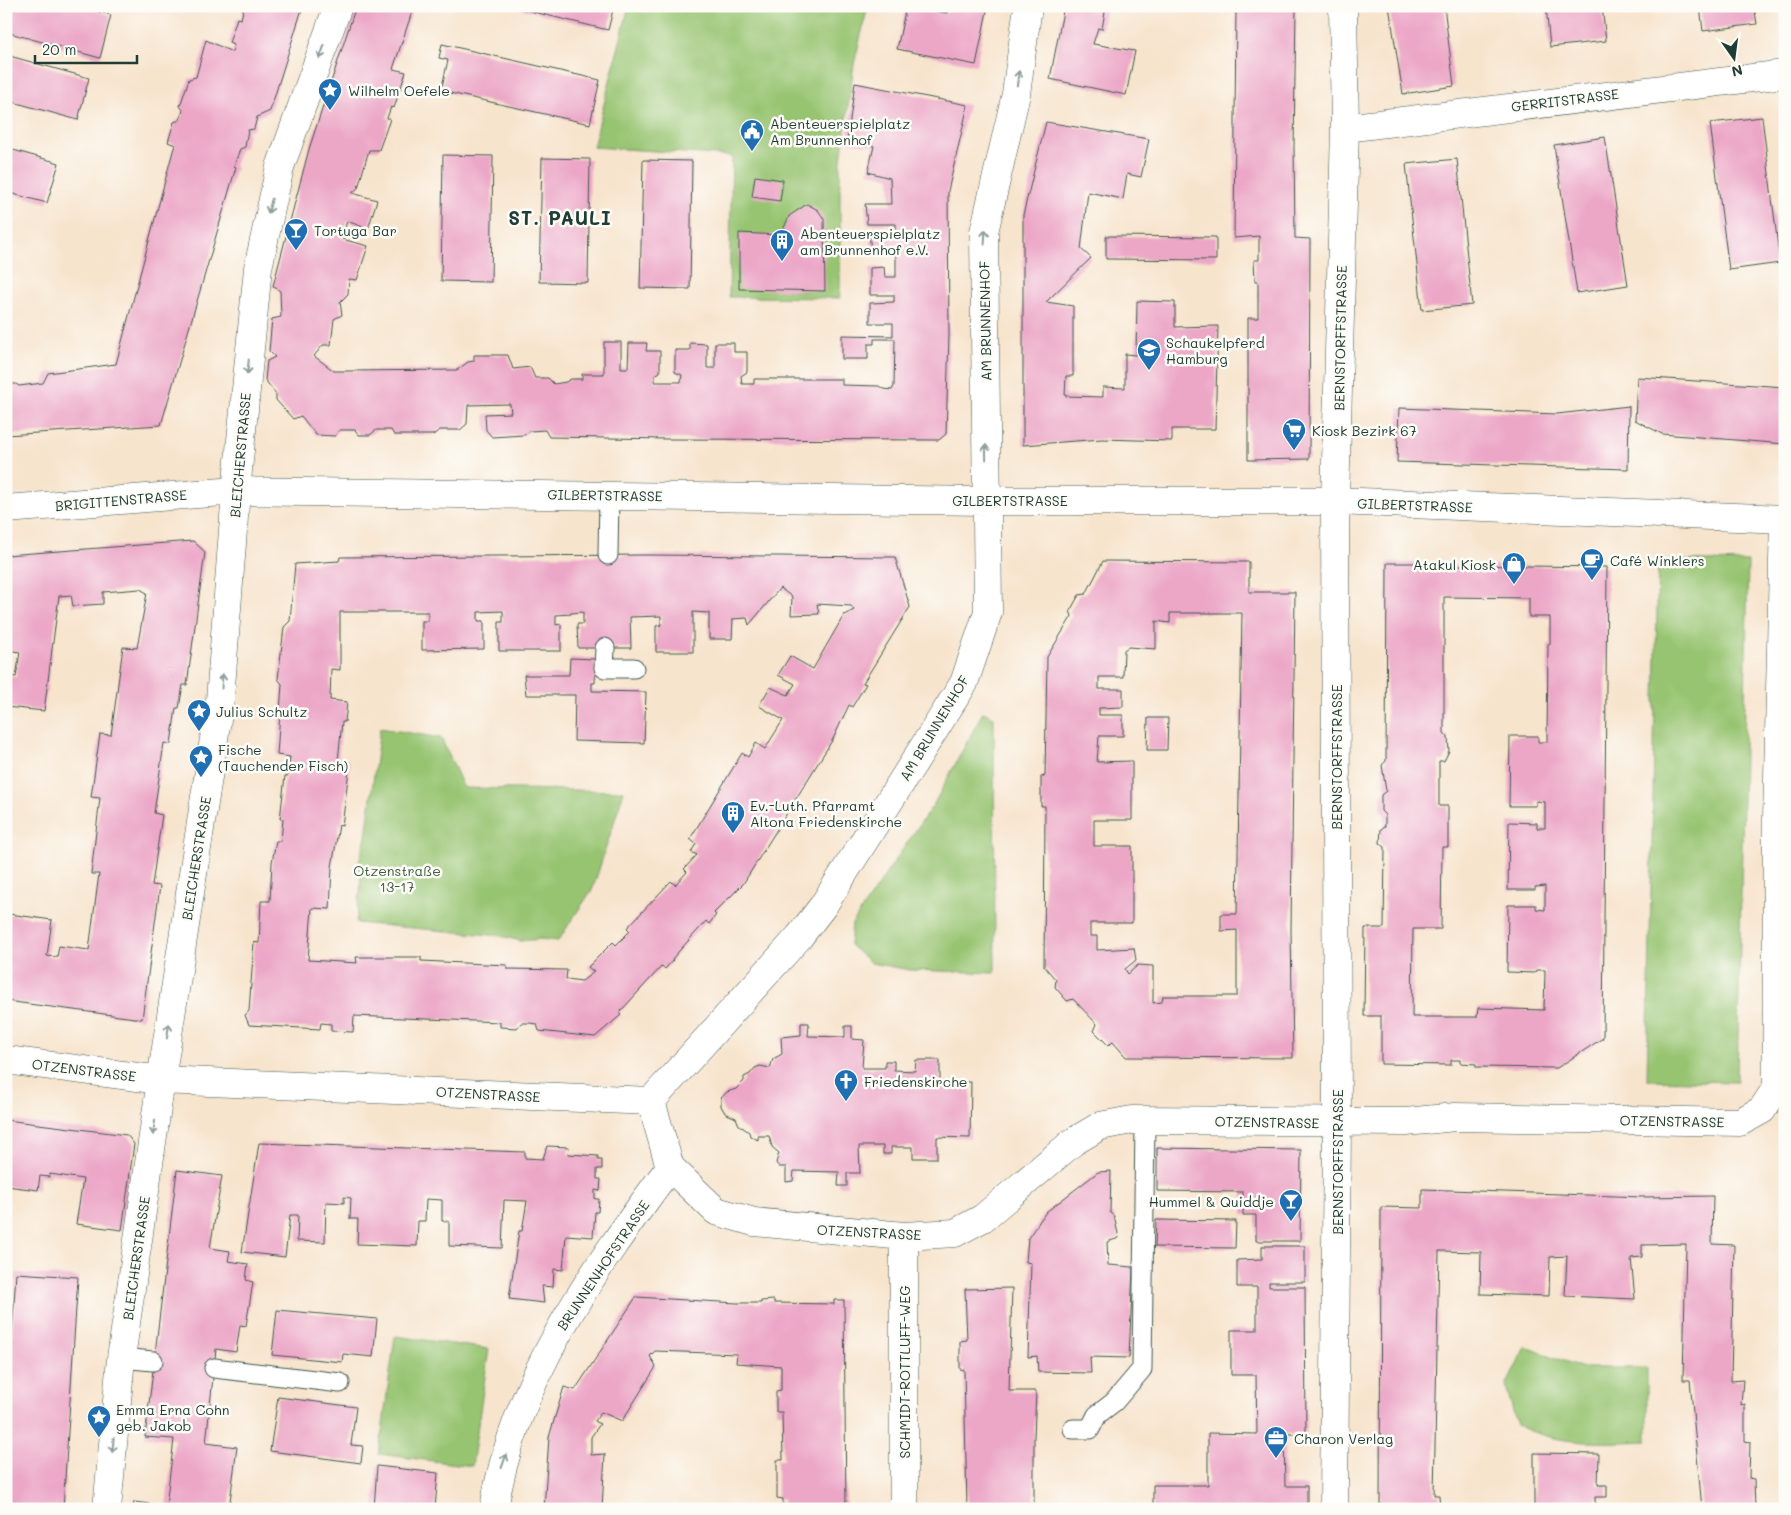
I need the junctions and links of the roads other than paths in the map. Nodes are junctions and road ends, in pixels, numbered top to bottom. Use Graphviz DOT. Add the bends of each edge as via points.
graph roads {
  1 [pos="338,6"];
  2 [pos="1028,6"];
  3 [pos="1343,6"];
  4 [pos="1785,74"];
  5 [pos="1345,128"];
  6 [pos="236,491"];
  7 [pos="609,495"];
  8 [pos="986,501"];
  9 [pos="1335,502"];
  10 [pos="6,509"];
  11 [pos="1784,518"];
  12 [pos="608,555"];
  13 [pos="605,648"];
  14 [pos="634,668"];
  15 [pos="6,1060"];
  16 [pos="161,1080"];
  17 [pos="651,1101"];
  18 [pos="1144,1120"];
  19 [pos="1337,1122"];
  20 [pos="670,1167"];
  21 [pos="904,1236"];
  22 [pos="121,1358"];
  23 [pos="152,1361"];
  24 [pos="214,1368"];
  25 [pos="340,1383"];
  26 [pos="1073,1430"];
  27 [pos="107,1509"];
  28 [pos="494,1509"];
  29 [pos="904,1509"];
  30 [pos="1334,1509"];
  1 -- 6 [label="street, BLEICHERSTRASSE, one-way" via="280,167 269,212 258,268"];
  8 -- 2 [label="street, AM BRUNNENHOF, one-way" via="984,232 1016,94"];
  3 -- 5 [label="street, BERNSTORFFSTRASSE"];
  4 -- 5 [label="street, GERRITSTRASSE"];
  5 -- 9 [label="street, BERNSTORFFSTRASSE"];
  6 -- 7 [label="street, GILBERTSTRASSE"];
  6 -- 10 [label="street, BRIGITTENSTRASSE"];
  16 -- 6 [label="street, BLEICHERSTRASSE, one-way" via="220,700"];
  7 -- 8 [label="street, GILBERTSTRASSE"];
  7 -- 12 [label="lane"];
  8 -- 9 [label="street, GILBERTSTRASSE"];
  8 -- 17 [label="street, AM BRUNNENHOF" via="988,612 964,683 823,906 799,938"];
  9 -- 11 [label="street, GILBERTSTRASSE"];
  9 -- 19 [label="street, BERNSTORFFSTRASSE"];
  11 -- 19 [label="street, OTZENSTRASSE" via="1777,821 1777,1087 1762,1110 1740,1122 1454,1117 1406,1122"];
  13 -- 14 [label="lane" via="604,668"];
  15 -- 16 [label="street, OTZENSTRASSE"];
  16 -- 17 [label="street, OTZENSTRASSE"];
  16 -- 22 [label="street, BLEICHERSTRASSE, one-way"];
  17 -- 20 [label="street"];
  18 -- 19 [label="street, OTZENSTRASSE"];
  18 -- 21 [label="street, OTZENSTRASSE" via="1100,1126 1073,1142 983,1218 955,1233"];
  18 -- 26 [label="lane" via="1142,1369 1114,1402 1097,1415 1090,1429"];
  19 -- 30 [label="street, BERNSTORFFSTRASSE"];
  20 -- 21 [label="street, OTZENSTRASSE" via="716,1211 754,1222"];
  28 -- 20 [label="street, BRUNNENHOFSTRASSE, one-way" via="500,1474 517,1420 560,1327 628,1223"];
  21 -- 29 [label="street, SCHMIDT-ROTTLUFF-WEG"];
  22 -- 23 [label="lane"];
  22 -- 27 [label="street, BLEICHERSTRASSE, one-way"];
  24 -- 25 [label="lane"];
}
